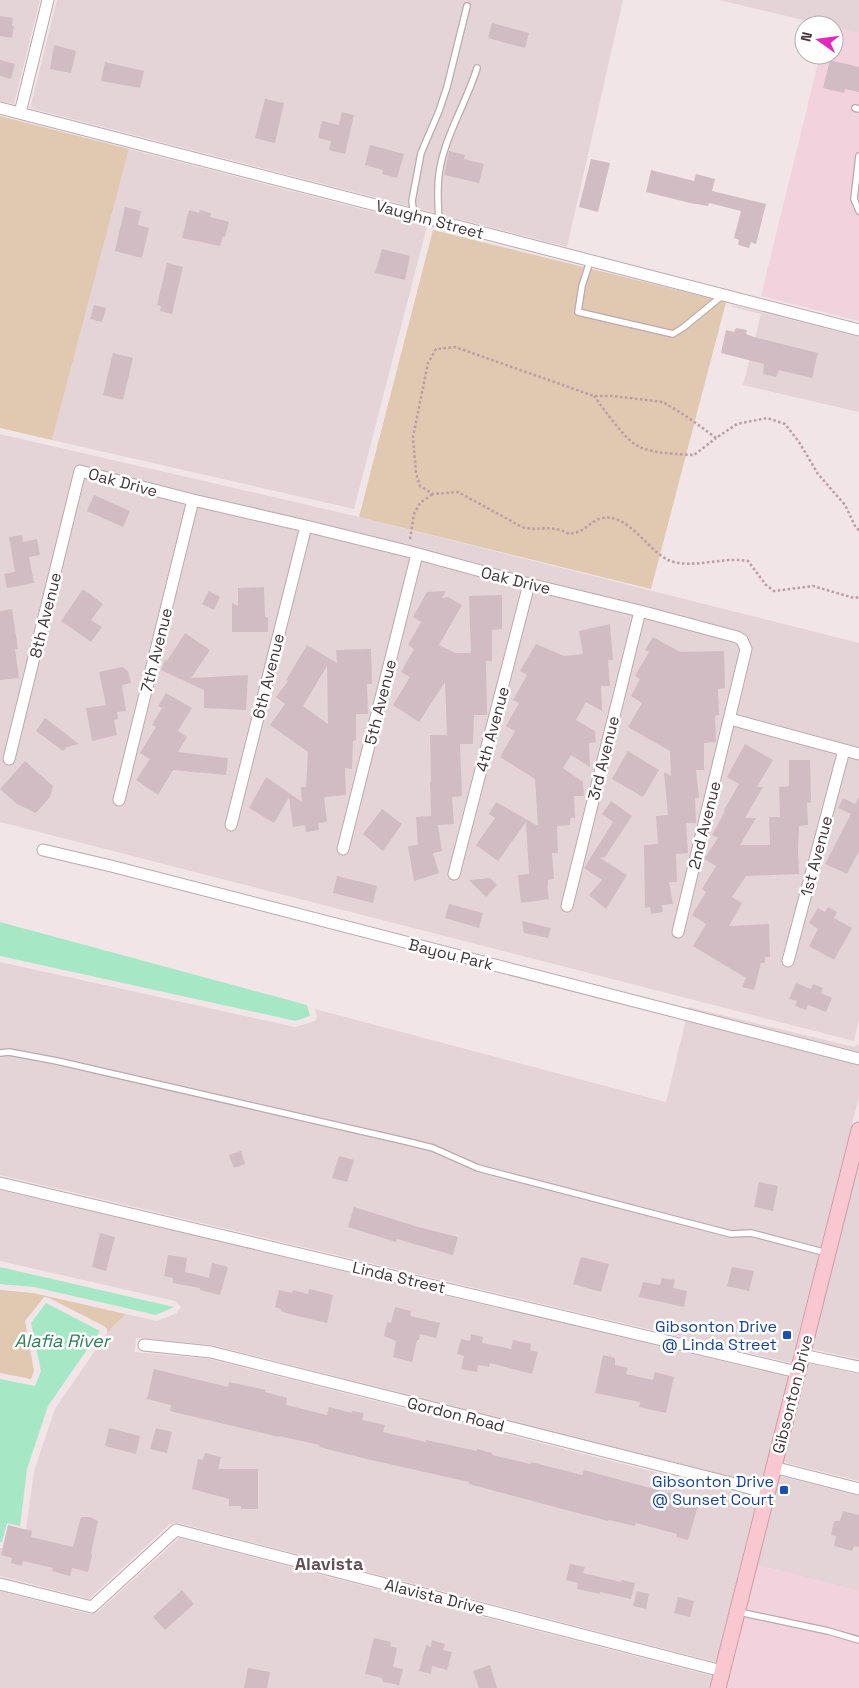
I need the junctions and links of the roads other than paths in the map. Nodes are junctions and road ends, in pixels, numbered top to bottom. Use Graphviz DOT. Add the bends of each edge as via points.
graph roads {
  1 [pos="48,0"];
  2 [pos="467,6"];
  3 [pos="477,68"];
  4 [pos="0,108"];
  5 [pos="20,113"];
  6 [pos="859,156"];
  7 [pos="859,211"];
  8 [pos="414,215"];
  9 [pos="438,221"];
  10 [pos="590,261"];
  11 [pos="723,295"];
  12 [pos="859,330"];
  13 [pos="80,471"];
  14 [pos="193,500"];
  15 [pos="306,526"];
  16 [pos="412,553"];
  17 [pos="529,584"];
  18 [pos="640,610"];
  19 [pos="730,719"];
  20 [pos="844,750"];
  21 [pos="859,754"];
  22 [pos="9,759"];
  23 [pos="119,800"];
  24 [pos="231,826"];
  25 [pos="343,849"];
  26 [pos="43,850"];
  27 [pos="454,874"];
  28 [pos="567,906"];
  29 [pos="678,932"];
  30 [pos="788,961"];
  31 [pos="0,1054"];
  32 [pos="859,1059"];
  33 [pos="859,1130"];
  34 [pos="0,1182"];
  35 [pos="827,1253"];
  36 [pos="144,1345"];
  37 [pos="802,1355"];
  38 [pos="859,1367"];
  39 [pos="797,1372"];
  40 [pos="773,1467"];
  41 [pos="859,1488"];
  42 [pos="767,1493"];
  43 [pos="0,1584"];
  44 [pos="737,1611"];
  45 [pos="859,1640"];
  46 [pos="722,1671"];
  47 [pos="718,1688"];
  1 -- 5 [label="street"];
  2 -- 8 [label="lane" via="447,87 421,153 412,202"];
  3 -- 9 [label="lane" via="443,158 439,174"];
  4 -- 5 [label="street, Vaughn Street"];
  5 -- 8 [label="street, Vaughn Street"];
  6 -- 7 [label="lane" via="854,199"];
  8 -- 9 [label="street, Vaughn Street"];
  9 -- 10 [label="street, Vaughn Street"];
  10 -- 11 [label="street, Vaughn Street"];
  10 -- 11 [label="lane" via="578,312 673,334"];
  11 -- 12 [label="street, Vaughn Street"];
  13 -- 14 [label="street, Oak Drive"];
  13 -- 22 [label="street, 8th Avenue"];
  14 -- 15 [label="street, Oak Drive"];
  14 -- 23 [label="street, 7th Avenue"];
  15 -- 16 [label="street, Oak Drive"];
  15 -- 24 [label="street, 6th Avenue"];
  16 -- 17 [label="street, Oak Drive"];
  16 -- 25 [label="street, 5th Avenue"];
  17 -- 18 [label="street, Oak Drive"];
  17 -- 27 [label="street, 4th Avenue"];
  18 -- 19 [label="street, Oak Drive" via="742,640 746,649"];
  18 -- 28 [label="street, 3rd Avenue"];
  19 -- 20 [label="street"];
  19 -- 29 [label="street, 2nd Avenue"];
  20 -- 21 [label="street"];
  20 -- 30 [label="street, 1st Avenue"];
  26 -- 32 [label="street, Bayou Park"];
  31 -- 35 [label="lane" via="9,1052 57,1061 410,1142 478,1168 731,1234 751,1233"];
  33 -- 35 [label="main road, Gibsonton Drive"];
  34 -- 39 [label="street, Linda Street"];
  35 -- 37 [label="main road, Gibsonton Drive"];
  36 -- 42 [label="street, Gordon Road" via="211,1352"];
  37 -- 38 [label="street"];
  37 -- 39 [label="main road, Gibsonton Drive"];
  39 -- 40 [label="main road, Gibsonton Drive"];
  40 -- 41 [label="street"];
  40 -- 42 [label="main road, Gibsonton Drive"];
  42 -- 44 [label="main road, Gibsonton Drive"];
  43 -- 46 [label="street, Alavista Drive" via="92,1607 176,1530"];
  44 -- 45 [label="lane"];
  44 -- 46 [label="main road, Gibsonton Drive"];
  46 -- 47 [label="main road, Gibsonton Drive"];
}
